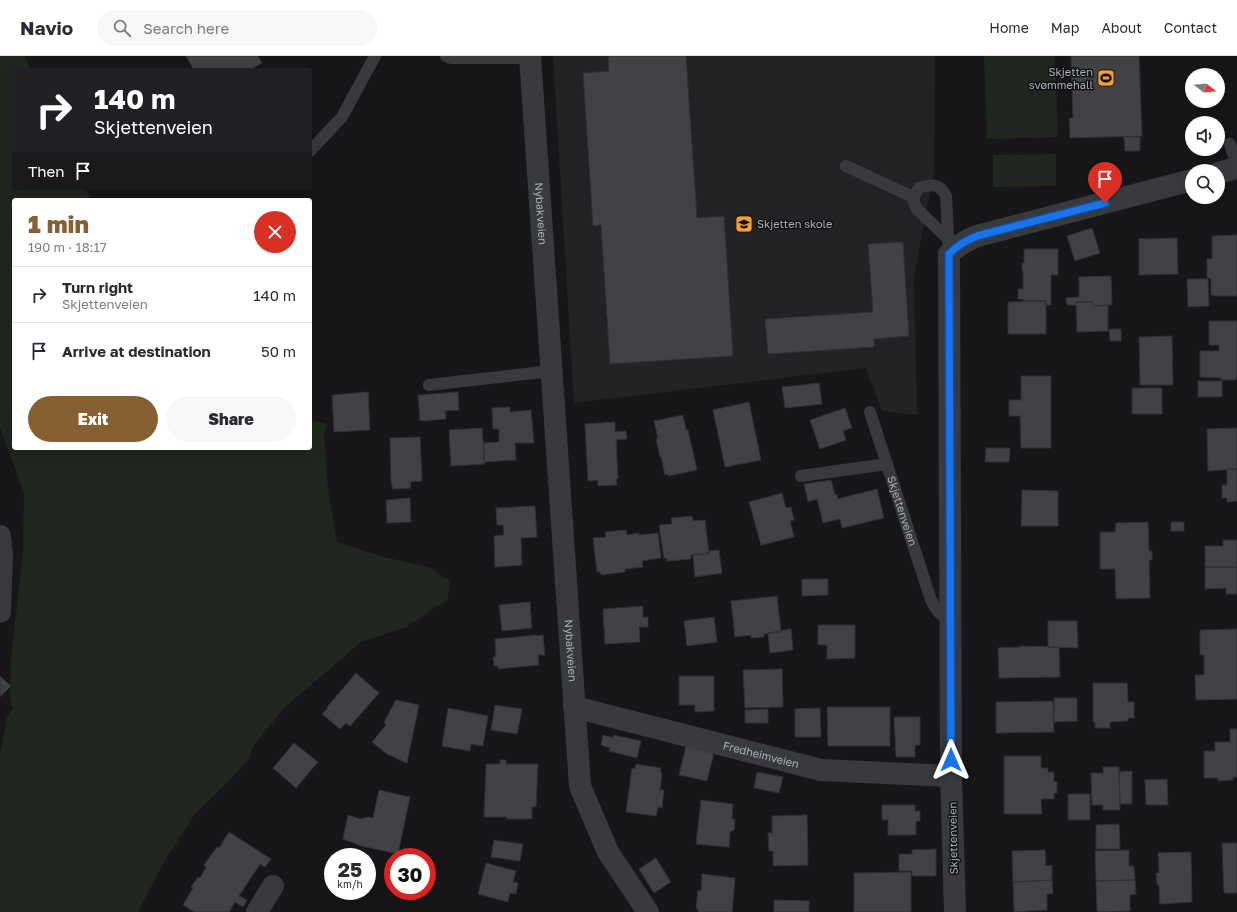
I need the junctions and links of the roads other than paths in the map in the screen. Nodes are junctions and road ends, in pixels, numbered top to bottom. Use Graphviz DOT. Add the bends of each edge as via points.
graph roads {
  1 [pos="375,56"];
  2 [pos="446,56"];
  3 [pos="530,57"];
  4 [pos="1230,144"];
  5 [pos="312,149"];
  6 [pos="846,166"];
  7 [pos="1237,167"];
  8 [pos="1225,171"];
  9 [pos="1185,182"];
  10 [pos="913,197"];
  11 [pos="949,246"];
  12 [pos="551,371"];
  13 [pos="429,385"];
  14 [pos="870,412"];
  15 [pos="887,464"];
  16 [pos="801,476"];
  17 [pos="0,536"];
  18 [pos="0,604"];
  19 [pos="951,619"];
  20 [pos="574,707"];
  21 [pos="951,776"];
  22 [pos="274,886"];
  23 [pos="258,912"];
  24 [pos="648,912"];
  25 [pos="955,912"];
  1 -- 5 [label="lane" via="342,117"];
  2 -- 3 [label="lane"];
  3 -- 12 [label="street, Nybakveien"];
  4 -- 7 [label="lane"];
  6 -- 10 [label="lane"];
  7 -- 8 [label="street"];
  9 -- 11 [label="street" via="977,236 957,246"];
  10 -- 11 [label="lane" via="917,208"];
  10 -- 11 [label="lane, Skjettenveien" via="919,188 933,185 943,190 946,196"];
  11 -- 19 [label="street, Skjettenveien"];
  12 -- 13 [label="lane"];
  12 -- 20 [label="street, Nybakveien"];
  14 -- 15 [label="lane, Skjettenveien"];
  15 -- 16 [label="lane, Skjettenveien"];
  15 -- 19 [label="lane, Skjettenveien" via="931,600 942,616"];
  17 -- 18 [label="street"];
  19 -- 21 [label="street, Skjettenveien"];
  20 -- 21 [label="street, Fredheimveien" via="821,770"];
  20 -- 24 [label="street, Nybakveien" via="580,786 608,852"];
  21 -- 25 [label="street, Skjettenveien"];
  22 -- 23 [label="street"];
}
